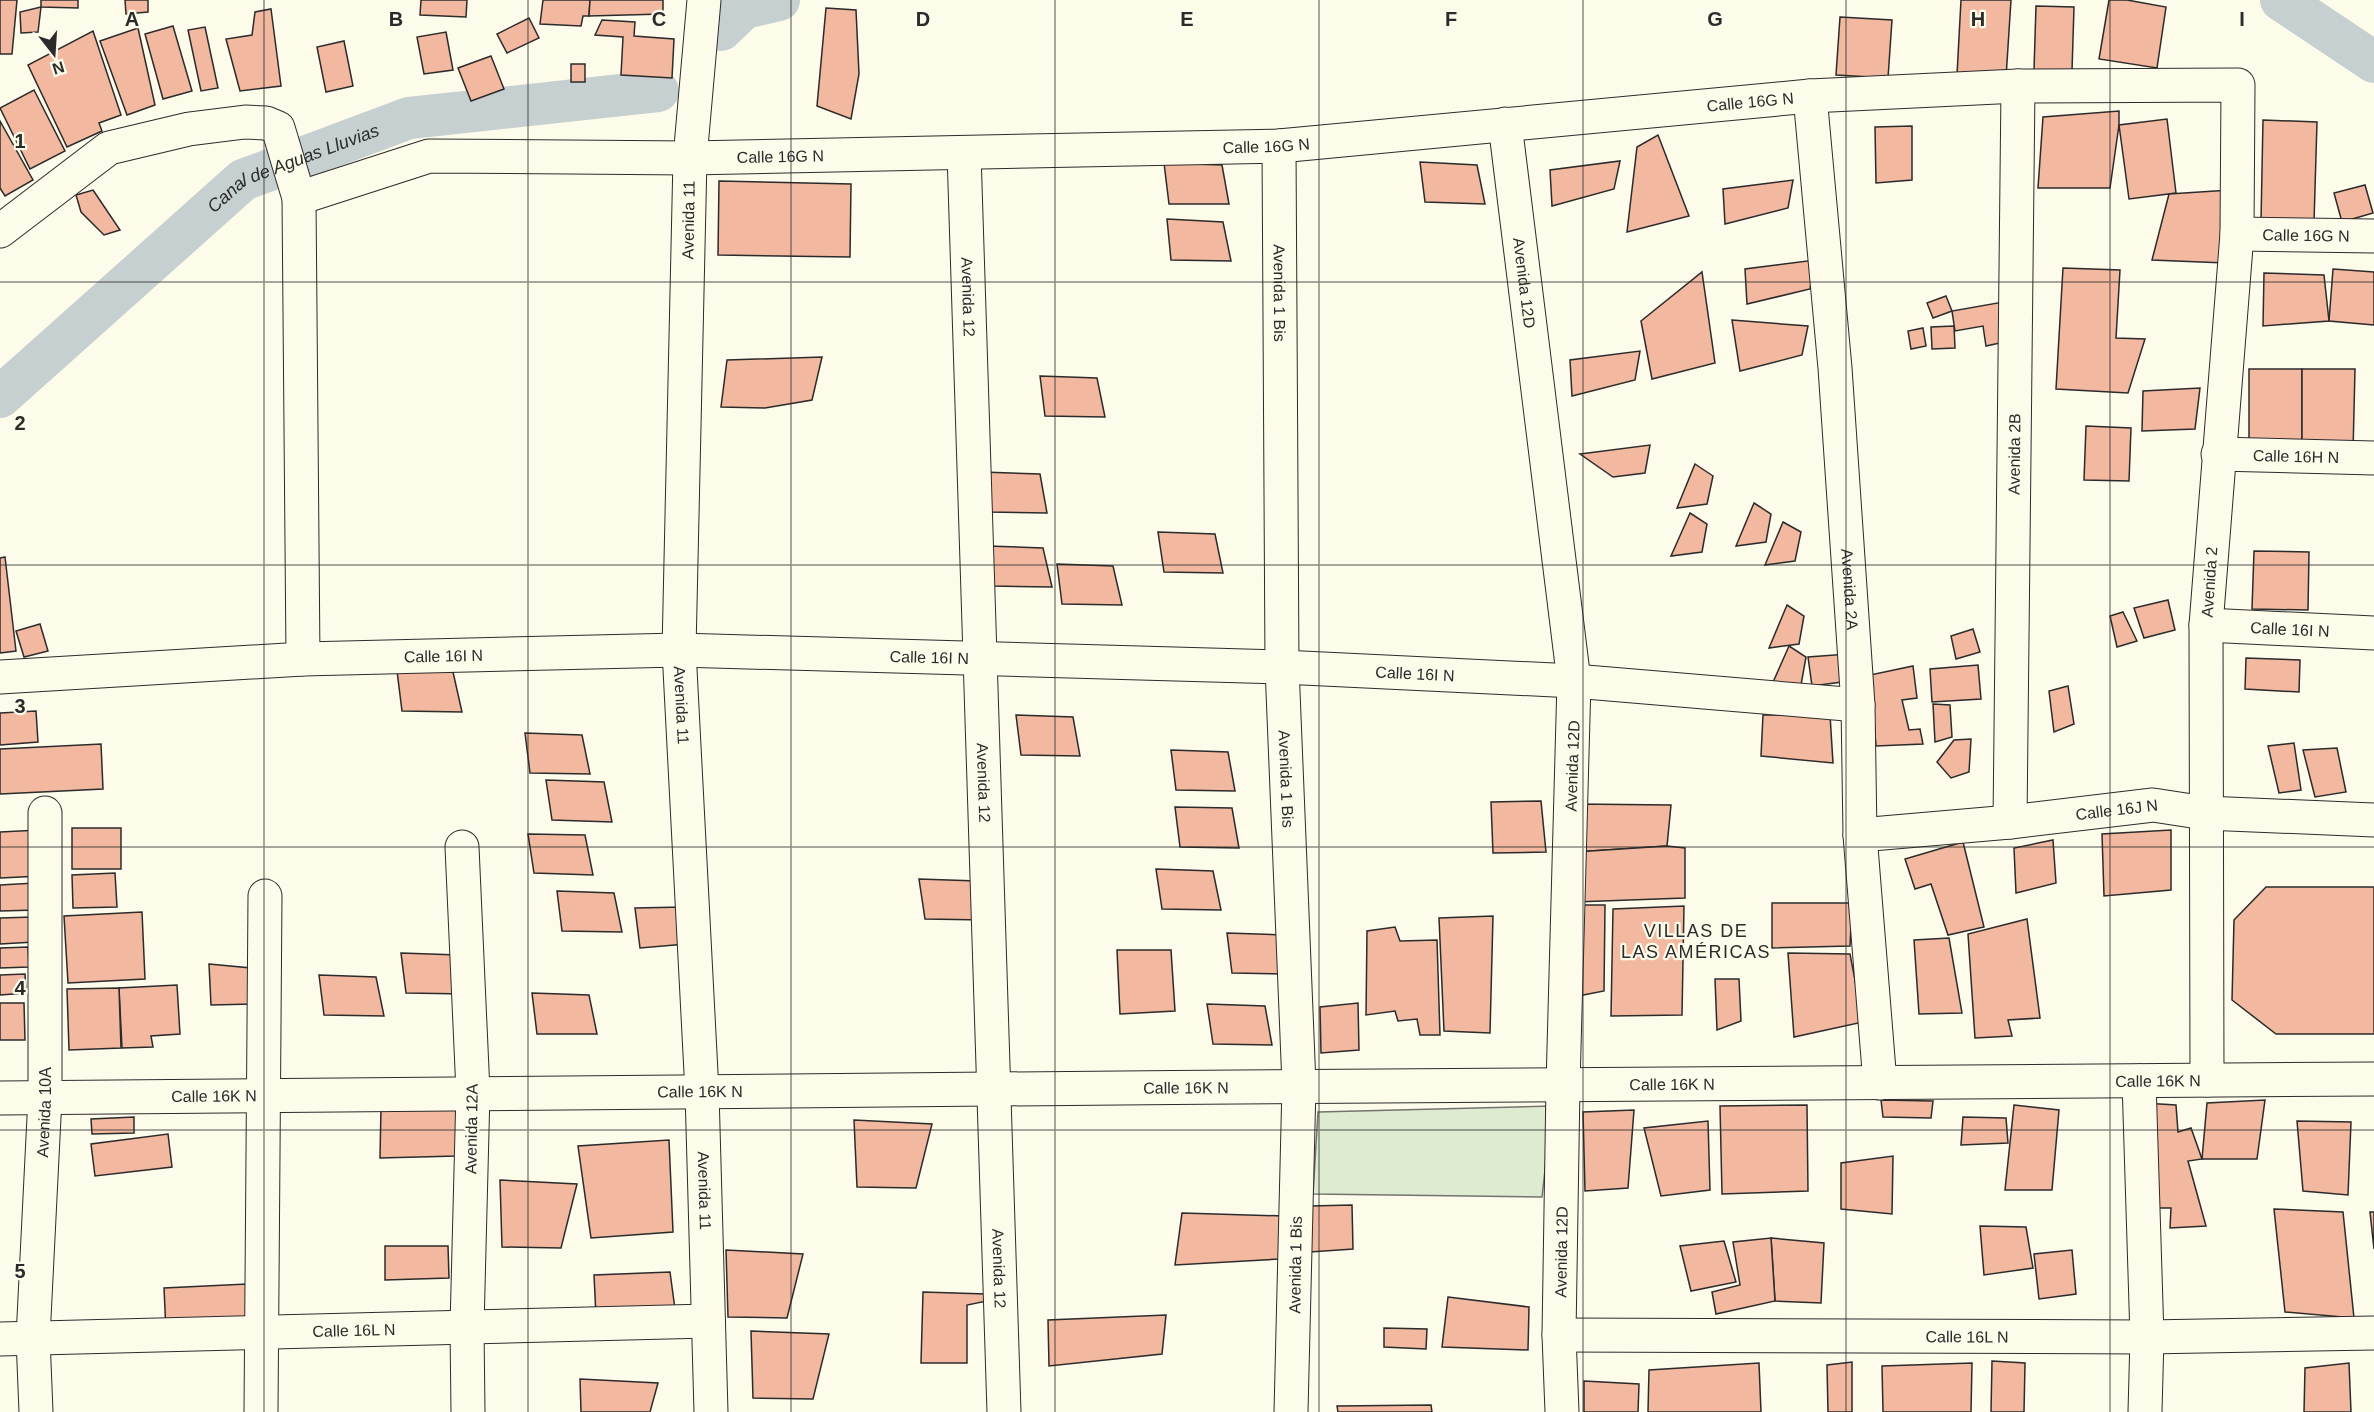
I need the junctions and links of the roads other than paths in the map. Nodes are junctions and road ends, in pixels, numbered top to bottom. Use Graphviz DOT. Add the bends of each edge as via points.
graph roads {
  1 [pos="703,13"];
  2 [pos="2238,85"];
  3 [pos="2018,86"];
  4 [pos="1810,96"];
  5 [pos="1505,124"];
  6 [pos="1279,146"];
  7 [pos="964,153"];
  8 [pos="690,158"];
  9 [pos="298,193"];
  10 [pos="0,231"];
  11 [pos="2237,234"];
  12 [pos="2374,236"];
  13 [pos="2218,454"];
  14 [pos="2374,458"];
  15 [pos="2206,625"];
  16 [pos="2374,633"];
  17 [pos="679,650"];
  18 [pos="303,659"];
  19 [pos="980,659"];
  20 [pos="1282,667"];
  21 [pos="0,677"];
  22 [pos="1574,681"];
  23 [pos="1858,705"];
  24 [pos="45,813"];
  25 [pos="2205,813"];
  26 [pos="2374,820"];
  27 [pos="2010,822"];
  28 [pos="1860,835"];
  29 [pos="462,847"];
  30 [pos="265,896"];
  31 [pos="2374,1079"];
  32 [pos="2206,1080"];
  33 [pos="2139,1081"];
  34 [pos="1880,1083"];
  35 [pos="1299,1085"];
  36 [pos="1563,1085"];
  37 [pos="994,1090"];
  38 [pos="473,1092"];
  39 [pos="702,1092"];
  40 [pos="264,1096"];
  41 [pos="45,1097"];
  42 [pos="0,1098"];
  43 [pos="708,1321"];
  44 [pos="467,1327"];
  45 [pos="262,1332"];
  46 [pos="2374,1333"];
  47 [pos="1559,1335"];
  48 [pos="2147,1337"];
  49 [pos="33,1338"];
  50 [pos="0,1339"];
  51 [pos="36,1412"];
  52 [pos="261,1412"];
  53 [pos="468,1412"];
  54 [pos="711,1412"];
  55 [pos="1004,1412"];
  56 [pos="1291,1412"];
  57 [pos="1562,1412"];
  58 [pos="2145,1412"];
  1 -- 8 [label="street, Avenida 11"];
  2 -- 3 [label="street, Calle 16G N"];
  2 -- 11 [label="street, Avenida 2"];
  3 -- 4 [label="street, Calle 16G N"];
  3 -- 27 [label="street, Avenida 2B"];
  4 -- 5 [label="street, Calle 16G N"];
  4 -- 23 [label="street, Avenida 2A" via="1835,368"];
  5 -- 6 [label="street, Calle 16G N"];
  5 -- 22 [label="street, Avenida 12D"];
  6 -- 7 [label="street, Calle 16G N"];
  6 -- 20 [label="street, Avenida 1 Bis"];
  7 -- 8 [label="street, Calle 16G N"];
  7 -- 19 [label="street, Avenida 12"];
  8 -- 9 [label="street, Calle 16G N" via="429,156"];
  8 -- 17 [label="street, Avenida 11"];
  9 -- 10 [label="street" via="281,135 272,124 245,122 189,129 109,148"];
  9 -- 18 [label="street"];
  11 -- 12 [label="street, Calle 16G N"];
  11 -- 13 [label="street, Avenida 2"];
  13 -- 14 [label="street, Calle 16H N"];
  13 -- 15 [label="street, Avenida 2"];
  15 -- 16 [label="street, Calle 16I N"];
  15 -- 25 [label="street, Avenida 2"];
  17 -- 18 [label="street, Calle 16I N"];
  17 -- 19 [label="street, Calle 16I N"];
  17 -- 39 [label="street, Avenida 11"];
  18 -- 21 [label="street, Calle 16I N"];
  19 -- 20 [label="street, Calle 16I N"];
  19 -- 37 [label="street, Avenida 12"];
  20 -- 22 [label="street, Calle 16I N"];
  20 -- 35 [label="street, Avenida 1 Bis"];
  22 -- 23 [label="street, Calle 16I N"];
  22 -- 36 [label="street, Avenida 12D"];
  23 -- 28 [label="street, Avenida 2A"];
  24 -- 41 [label="street, Avenida 10A"];
  25 -- 26 [label="street, Calle 16J N"];
  25 -- 27 [label="street, Calle 16J N" via="2153,805"];
  25 -- 32 [label="street, Avenida 2"];
  27 -- 28 [label="street, Calle 16J N"];
  28 -- 34 [label="street, Avenida 2A"];
  29 -- 38 [label="street, Avenida 12A"];
  30 -- 40 [label="street"];
  31 -- 32 [label="street, Calle 16K N"];
  32 -- 33 [label="street, Calle 16K N"];
  33 -- 34 [label="street, Calle 16K N"];
  33 -- 48 [label="street"];
  34 -- 36 [label="street, Calle 16K N"];
  35 -- 36 [label="street, Calle 16K N"];
  35 -- 37 [label="street, Calle 16K N"];
  35 -- 56 [label="street, Avenida 1 Bis"];
  36 -- 47 [label="street, Avenida 12D"];
  37 -- 39 [label="street, Calle 16K N"];
  37 -- 55 [label="street, Avenida 12"];
  38 -- 39 [label="street, Calle 16K N"];
  38 -- 40 [label="street, Calle 16K N"];
  38 -- 44 [label="street, Avenida 12A"];
  39 -- 43 [label="street, Avenida 11"];
  40 -- 41 [label="street, Calle 16K N"];
  40 -- 45 [label="street"];
  41 -- 42 [label="street, Calle 16K N"];
  41 -- 49 [label="street, Avenida 10A"];
  43 -- 44 [label="street, Calle 16L N"];
  43 -- 54 [label="street, Avenida 11"];
  44 -- 45 [label="street, Calle 16L N"];
  44 -- 53 [label="street, Avenida 12A"];
  45 -- 49 [label="street, Calle 16L N"];
  45 -- 52 [label="street"];
  46 -- 48 [label="street, Calle 16L N"];
  47 -- 48 [label="street, Calle 16L N"];
  47 -- 57 [label="street, Avenida 12D"];
  48 -- 58 [label="street"];
  49 -- 50 [label="street, Calle 16L N"];
  49 -- 51 [label="street, Avenida 10A"];
}
